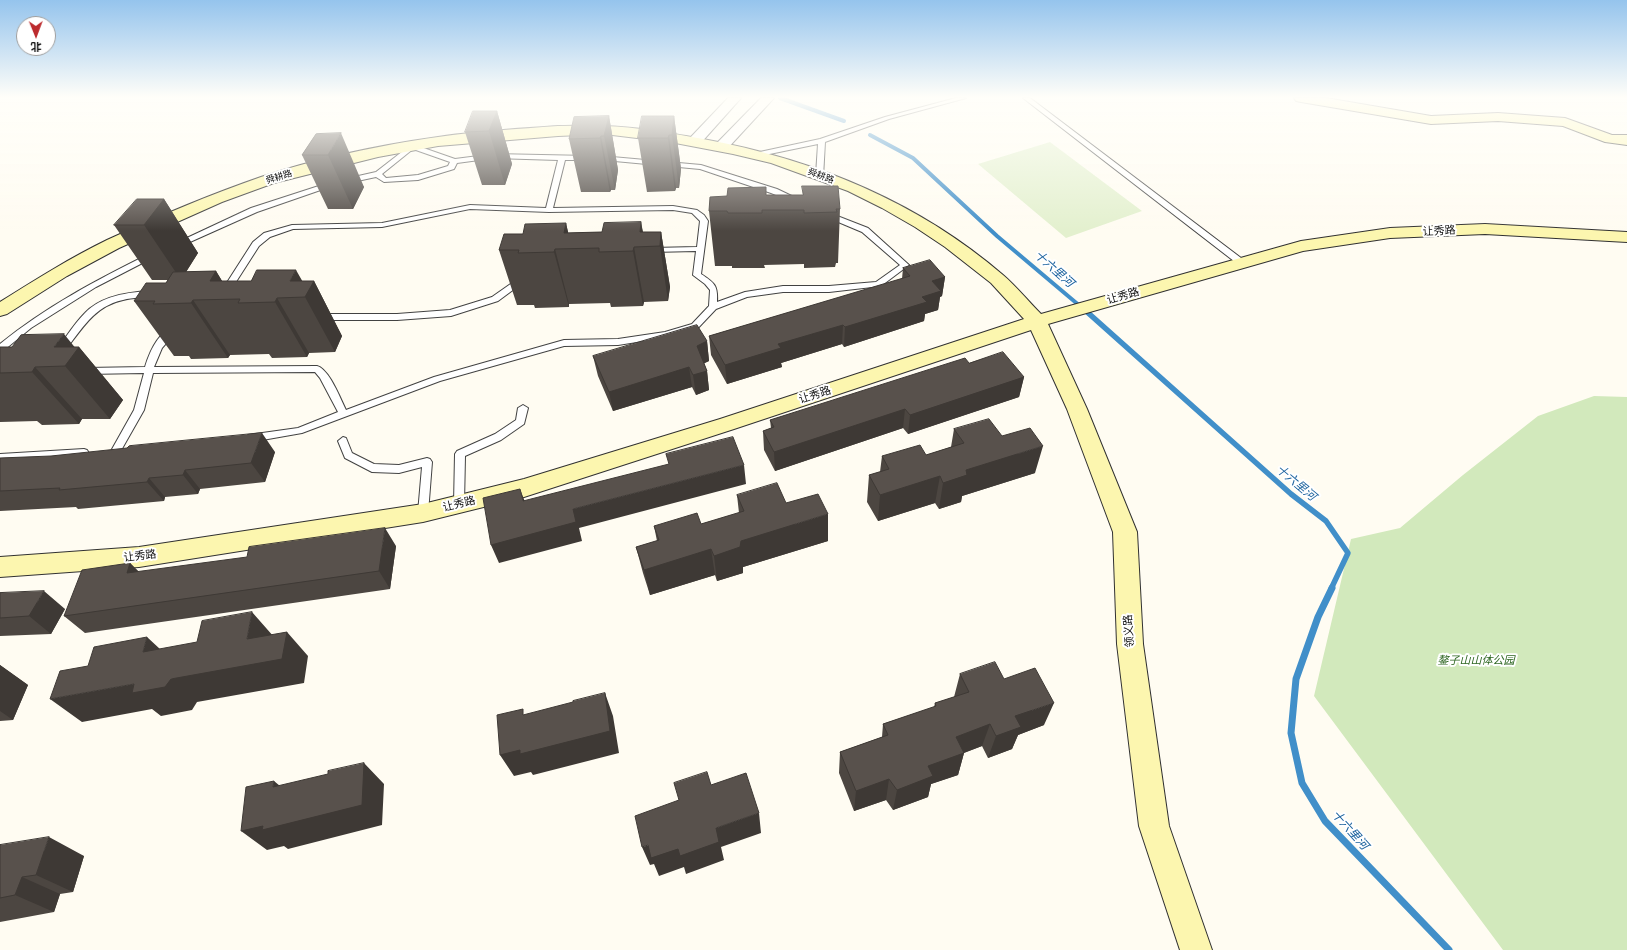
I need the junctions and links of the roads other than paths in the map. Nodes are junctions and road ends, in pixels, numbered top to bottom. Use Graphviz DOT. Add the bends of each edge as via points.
graph roads {
  1 [pos="439,142"];
  2 [pos="696,142"];
  3 [pos="725,142"];
  4 [pos="812,142"];
  5 [pos="822,142"];
  6 [pos="1084,142"];
  7 [pos="412,146"];
  8 [pos="721,147"];
  9 [pos="755,155"];
  10 [pos="562,157"];
  11 [pos="454,161"];
  12 [pos="378,174"];
  13 [pos="820,175"];
  14 [pos="767,188"];
  15 [pos="754,192"];
  16 [pos="801,203"];
  17 [pos="549,210"];
  18 [pos="822,212"];
  19 [pos="1627,237"];
  20 [pos="700,249"];
  21 [pos="645,251"];
  22 [pos="1242,263"];
  23 [pos="528,274"];
  24 [pos="212,291"];
  25 [pos="163,294"];
  26 [pos="713,307"];
  27 [pos="0,310"];
  28 [pos="312,318"];
  29 [pos="1047,318"];
  30 [pos="179,328"];
  31 [pos="0,348"];
  32 [pos="53,360"];
  33 [pos="149,370"];
  34 [pos="74,371"];
  35 [pos="522,408"];
  36 [pos="344,414"];
  37 [pos="245,439"];
  38 [pos="343,441"];
  39 [pos="129,450"];
  40 [pos="92,452"];
  41 [pos="0,458"];
  42 [pos="459,504"];
  43 [pos="423,513"];
  44 [pos="0,567"];
  45 [pos="1196,950"];
  1 -- 7 [label="street, 舜耕路"];
  2 -- 8 [label="street, 舜耕路"];
  3 -- 8 [label="street"];
  4 -- 9 [label="lane"];
  5 -- 13 [label="lane"];
  6 -- 22 [label="lane"];
  7 -- 11 [label="lane"];
  7 -- 12 [label="lane"];
  7 -- 27 [label="street, 舜耕路" via="318,166 268,180 216,199 114,244 61,272"];
  8 -- 9 [label="street, 舜耕路"];
  9 -- 13 [label="street, 舜耕路"];
  10 -- 11 [label="lane" via="494,156"];
  10 -- 14 [label="lane" via="701,167"];
  10 -- 17 [label="lane"];
  11 -- 12 [label="lane" via="451,167 420,178 384,180"];
  12 -- 31 [label="lane" via="339,182 254,210 165,249 93,285 28,326"];
  13 -- 29 [label="street, 舜耕路" via="888,204 921,223 951,243"];
  14 -- 15 [label="lane"];
  14 -- 16 [label="lane"];
  17 -- 20 [label="lane" via="692,210 700,214 704,221 706,232"];
  17 -- 24 [label="lane" via="470,207 382,225 292,227 267,235 256,244 231,283"];
  18 -- 26 [label="lane" via="832,219 865,230 905,264 878,284 829,289 783,289 745,295"];
  19 -- 22 [label="street, 让秀路" via="1485,228 1390,233 1301,246"];
  20 -- 21 [label="lane"];
  20 -- 26 [label="lane" via="697,275 708,282 714,290"];
  22 -- 29 [label="street, 让秀路"];
  23 -- 28 [label="lane" via="495,299 451,313 397,317"];
  25 -- 32 [label="lane" via="134,294 106,303 92,311"];
  26 -- 36 [label="lane" via="695,326 665,335 618,342 564,344 436,379"];
  29 -- 42 [label="street, 让秀路" via="727,424 524,488"];
  29 -- 45 [label="street, 领义路" via="1077,409 1125,532 1130,644 1154,826"];
  30 -- 33 [label="lane" via="167,335 151,358"];
  33 -- 34 [label="lane"];
  33 -- 36 [label="lane" via="317,370 324,376"];
  33 -- 39 [label="lane" via="141,406 112,451"];
  35 -- 42 [label="lane" via="521,422 498,437 460,454"];
  36 -- 37 [label="lane" via="299,431"];
  38 -- 43 [label="lane" via="348,455 372,468 399,469 426,462"];
  40 -- 41 [label="lane"];
  42 -- 43 [label="street, 让秀路"];
  43 -- 44 [label="street, 让秀路" via="139,557"];
}
